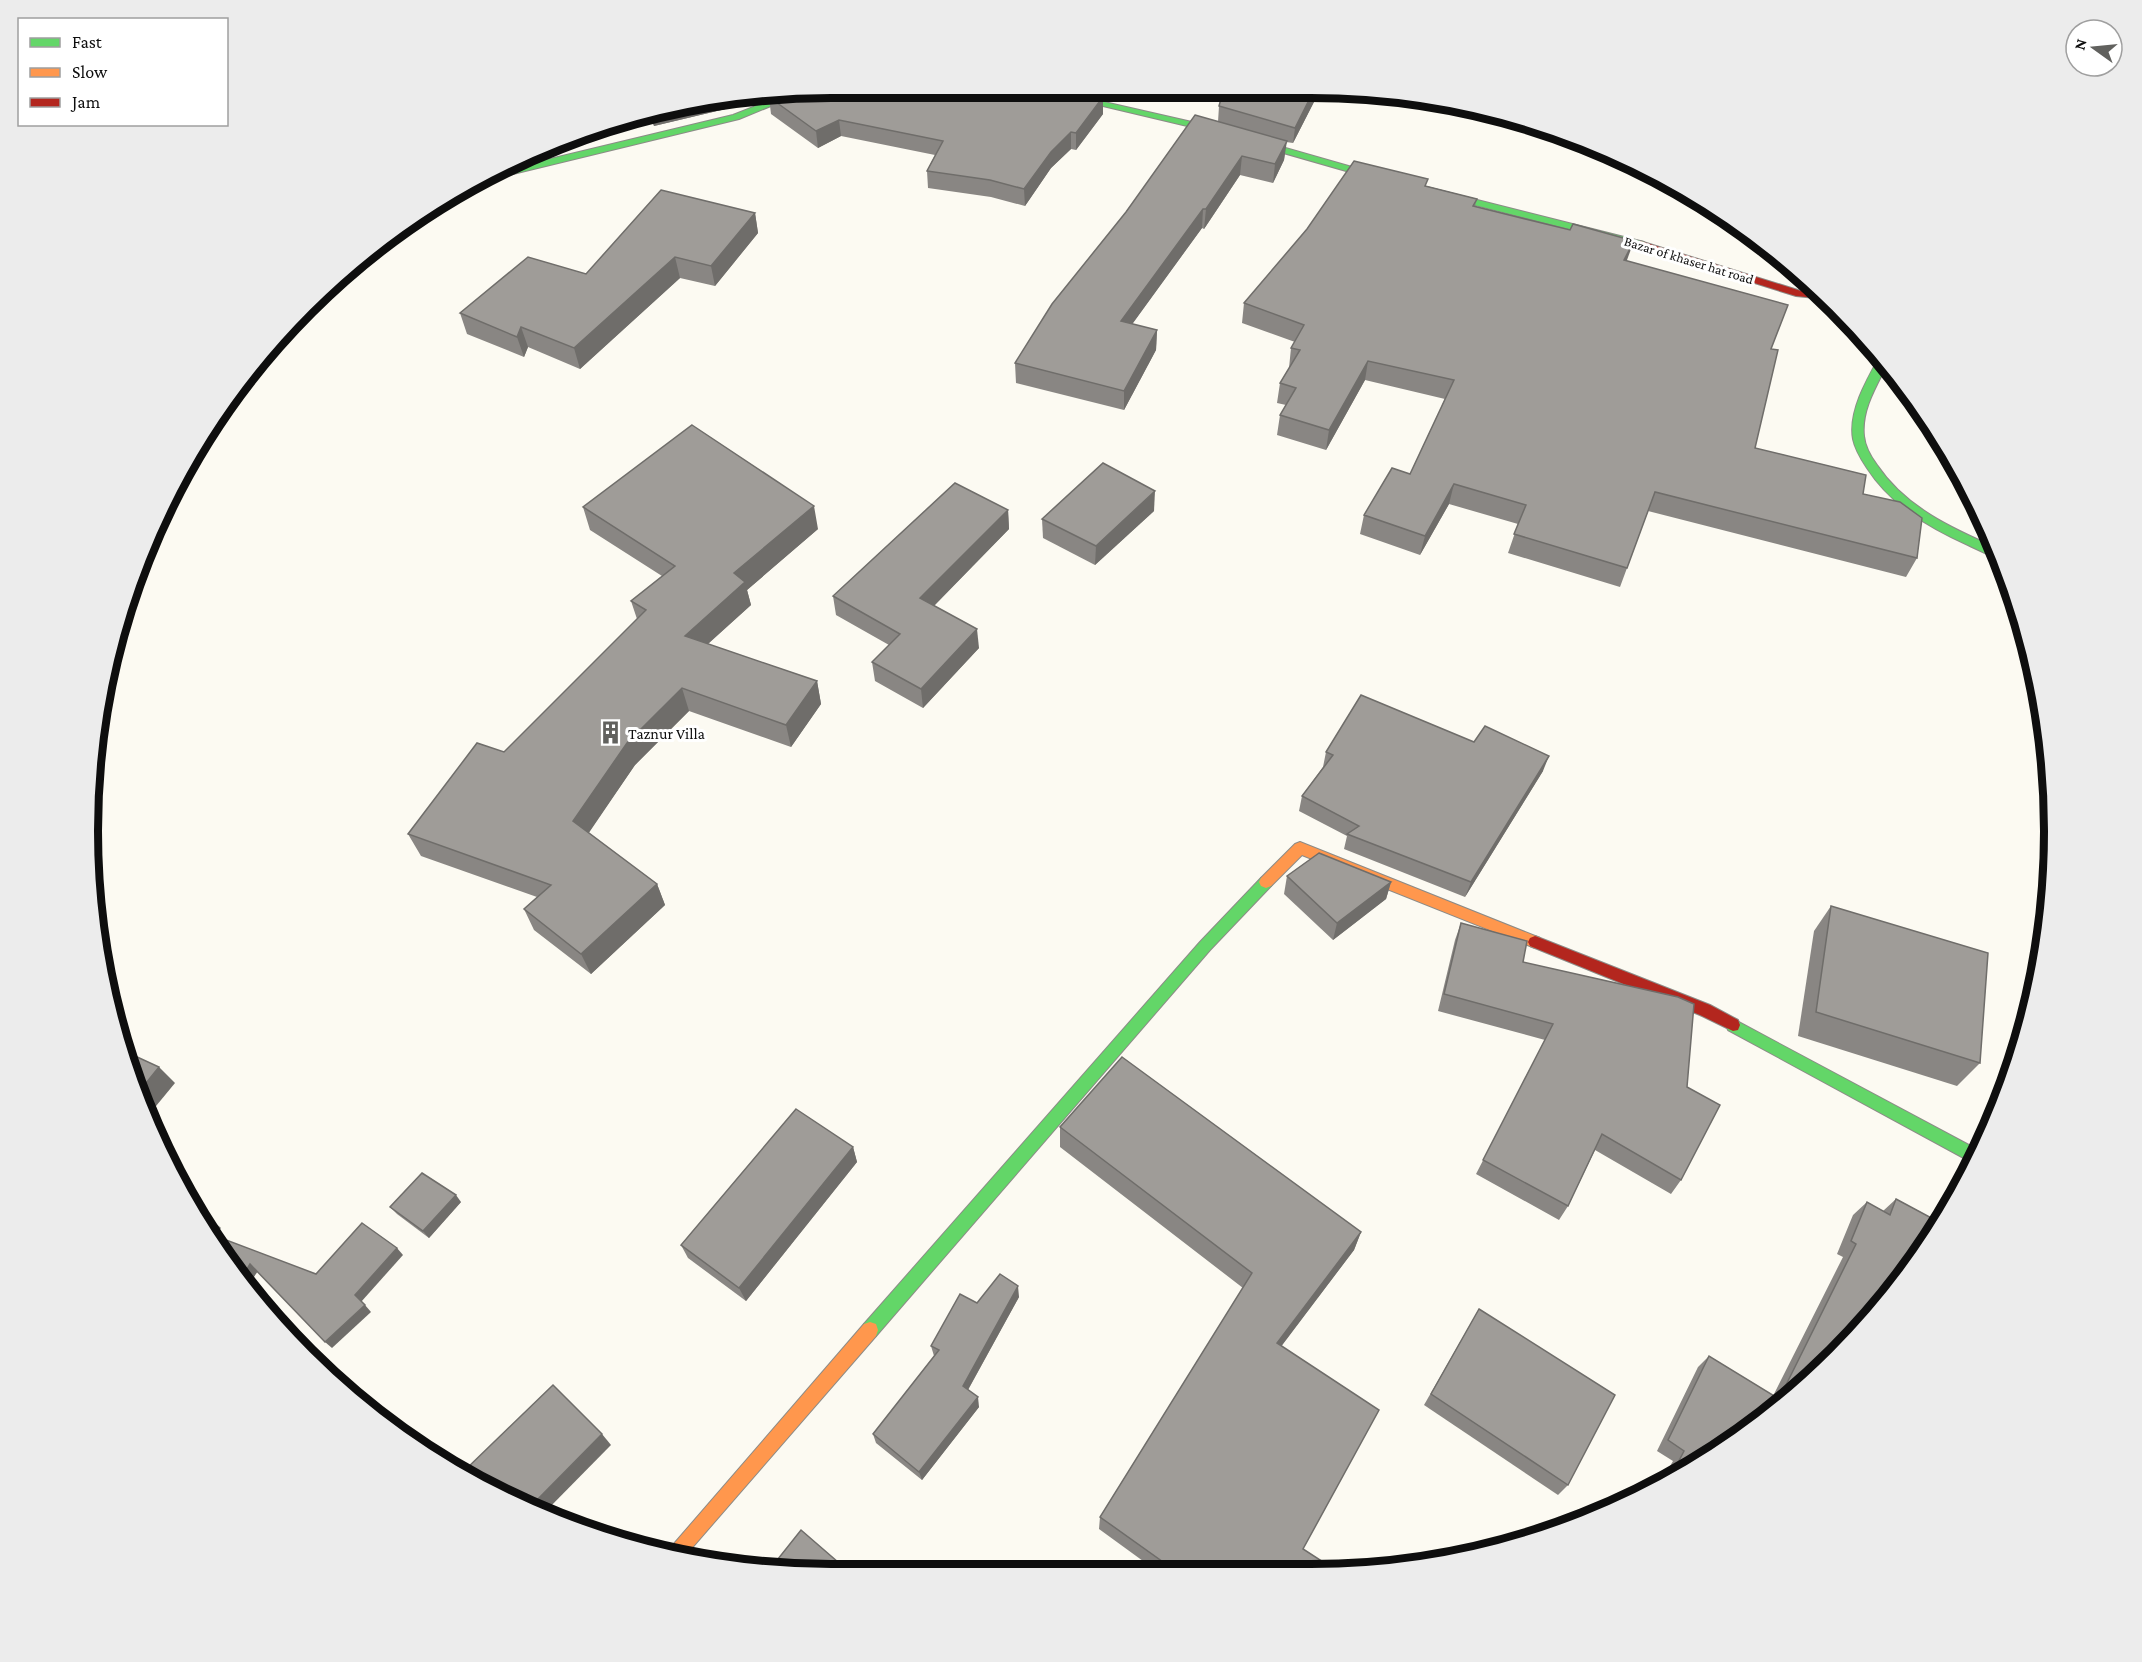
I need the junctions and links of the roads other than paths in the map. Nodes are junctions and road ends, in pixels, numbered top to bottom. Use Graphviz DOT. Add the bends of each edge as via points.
graph roads {
  1 [pos="1076,98"];
  2 [pos="782,99"];
  3 [pos="509,172"];
  4 [pos="1811,295"];
  5 [pos="1880,368"];
  6 [pos="1989,549"];
  7 [pos="1970,1154"];
  8 [pos="680,1548"];
  1 -- 4 [label="street, Bazar of khaser hat road" via="1202,127 1391,181 1618,237"];
  2 -- 3 [label="street" via="736,117"];
  5 -- 6 [label="street" via="1865,398 1858,438 1871,469 1897,497 1943,528"];
  7 -- 8 [label="street" via="1705,1010 1300,848 1205,946"];
}
